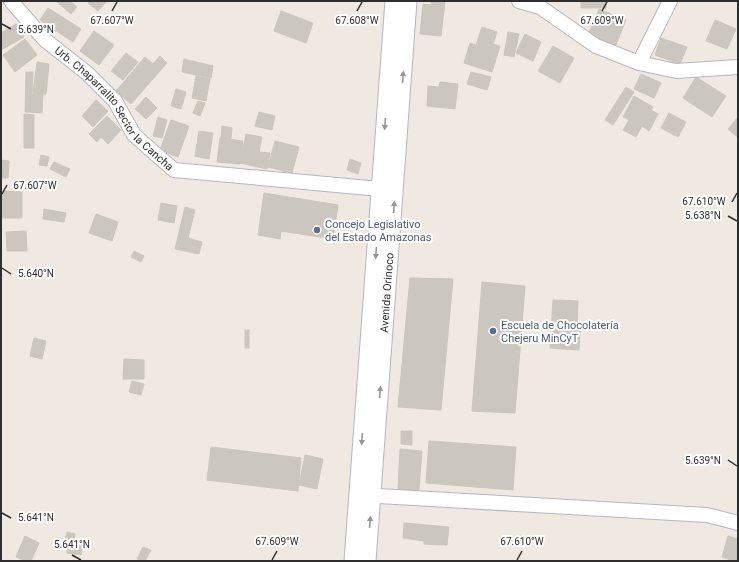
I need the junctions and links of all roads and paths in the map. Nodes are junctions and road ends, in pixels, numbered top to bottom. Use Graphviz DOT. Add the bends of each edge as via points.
graph roads {
  1 [pos="11,1"];
  2 [pos="394,1"];
  3 [pos="408,1"];
  4 [pos="519,1"];
  5 [pos="670,1"];
  6 [pos="639,63"];
  7 [pos="738,67"];
  8 [pos="380,189"];
  9 [pos="365,496"];
  10 [pos="738,523"];
  11 [pos="354,561"];
  12 [pos="368,561"];
  1 -- 8 [label="street, Urb. Chaparralito Sector la Cancha" via="45,40 87,73 115,101 134,135 174,170"];
  2 -- 8 [label="street, Avenida Orinoco, one-way"];
  9 -- 3 [label="street, Avenida Orinoco, one-way"];
  4 -- 6 [label="street" via="540,7 596,46"];
  5 -- 6 [label="street"];
  6 -- 7 [label="street" via="676,71"];
  8 -- 9 [label="street, Avenida Orinoco, one-way"];
  9 -- 10 [label="street" via="707,515"];
  9 -- 11 [label="street, Avenida Orinoco"];
  12 -- 9 [label="street, Avenida Orinoco, one-way"];
}
